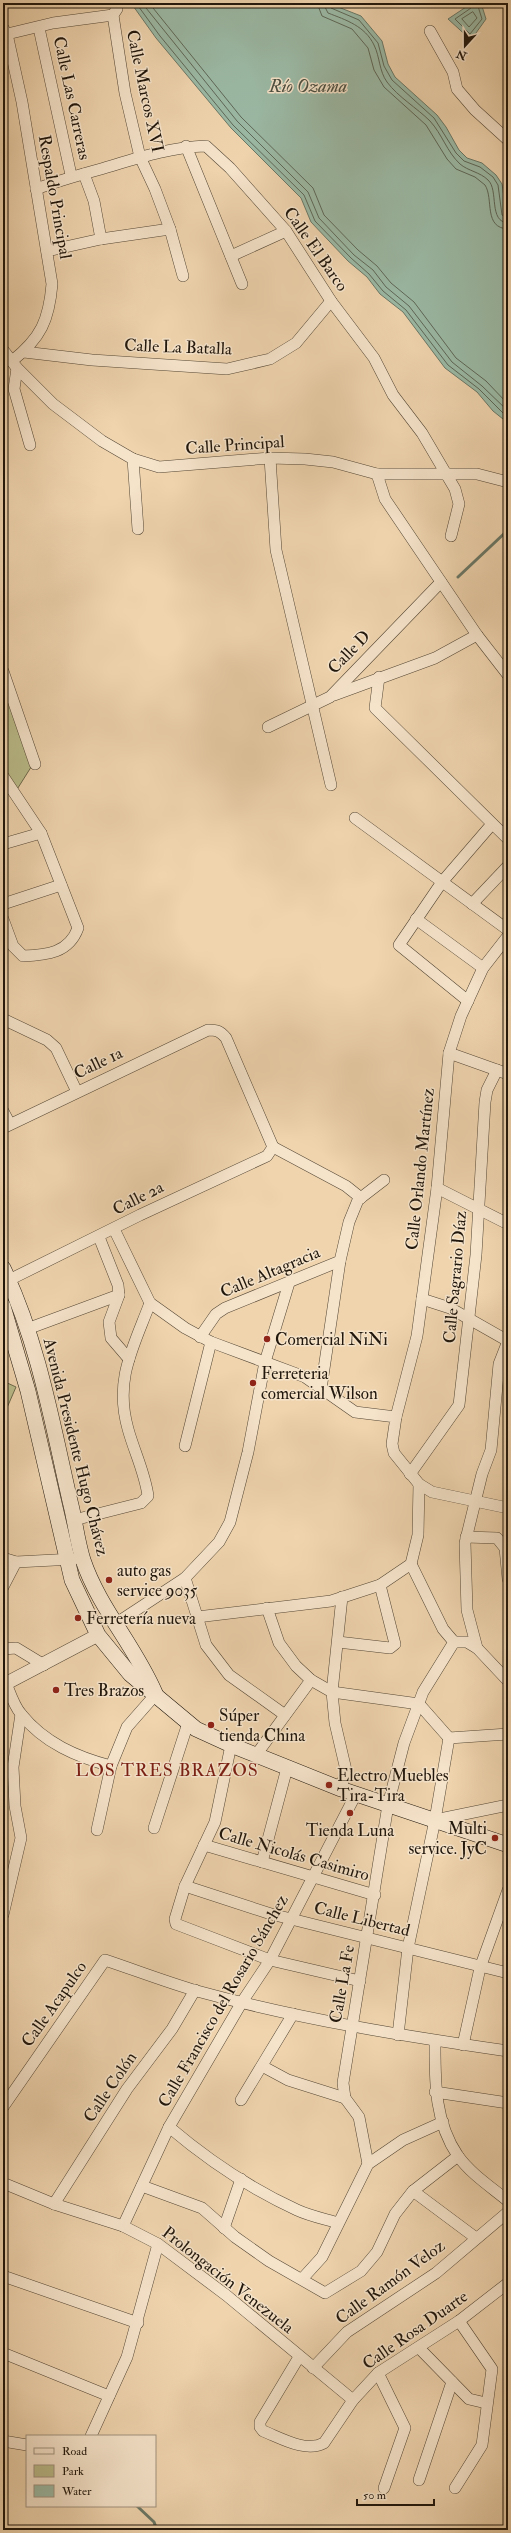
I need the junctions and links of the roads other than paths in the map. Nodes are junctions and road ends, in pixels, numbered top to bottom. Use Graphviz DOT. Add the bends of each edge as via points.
graph roads {
  1 [pos="114,3"];
  2 [pos="113,15"];
  3 [pos="39,28"];
  4 [pos="430,31"];
  5 [pos="4,32"];
  6 [pos="508,140"];
  7 [pos="186,146"];
  8 [pos="140,157"];
  9 [pos="84,174"];
  10 [pos="71,176"];
  11 [pos="36,189"];
  12 [pos="170,229"];
  13 [pos="286,231"];
  14 [pos="101,239"];
  15 [pos="47,251"];
  16 [pos="231,256"];
  17 [pos="183,276"];
  18 [pos="242,284"];
  19 [pos="331,301"];
  20 [pos="3,350"];
  21 [pos="24,352"];
  22 [pos="14,365"];
  23 [pos="30,445"];
  24 [pos="270,458"];
  25 [pos="133,459"];
  26 [pos="377,474"];
  27 [pos="446,475"];
  28 [pos="508,482"];
  29 [pos="138,529"];
  30 [pos="451,536"];
  31 [pos="441,582"];
  32 [pos="477,635"];
  33 [pos="3,671"];
  34 [pos="508,676"];
  35 [pos="380,677"];
  36 [pos="330,696"];
  37 [pos="314,706"];
  38 [pos="268,727"];
  39 [pos="35,764"];
  40 [pos="3,776"];
  41 [pos="331,785"];
  42 [pos="355,818"];
  43 [pos="492,824"];
  44 [pos="41,833"];
  45 [pos="508,839"];
  46 [pos="3,844"];
  47 [pos="508,866"];
  48 [pos="442,882"];
  49 [pos="61,885"];
  50 [pos="3,904"];
  51 [pos="472,904"];
  52 [pos="416,918"];
  53 [pos="3,919"];
  54 [pos="508,930"];
  55 [pos="508,936"];
  56 [pos="483,968"];
  57 [pos="468,1001"];
  58 [pos="3,1018"];
  59 [pos="449,1053"];
  60 [pos="497,1070"];
  61 [pos="508,1074"];
  62 [pos="77,1092"];
  63 [pos="3,1111"];
  64 [pos="6,1126"];
  65 [pos="273,1144"];
  66 [pos="384,1180"];
  67 [pos="437,1188"];
  68 [pos="360,1198"];
  69 [pos="478,1207"];
  70 [pos="508,1224"];
  71 [pos="114,1229"];
  72 [pos="99,1236"];
  73 [pos="340,1261"];
  74 [pos="5,1277"];
  75 [pos="289,1283"];
  76 [pos="119,1295"];
  77 [pos="422,1299"];
  78 [pos="150,1303"];
  79 [pos="3,1306"];
  80 [pos="468,1318"];
  81 [pos="27,1329"];
  82 [pos="200,1337"];
  83 [pos="212,1342"];
  84 [pos="508,1342"];
  85 [pos="129,1359"];
  86 [pos="265,1362"];
  87 [pos="321,1388"];
  88 [pos="396,1417"];
  89 [pos="185,1446"];
  90 [pos="410,1474"];
  91 [pos="419,1484"];
  92 [pos="474,1503"];
  93 [pos="508,1508"];
  94 [pos="74,1520"];
  95 [pos="466,1537"];
  96 [pos="3,1558"];
  97 [pos="82,1558"];
  98 [pos="66,1561"];
  99 [pos="16,1562"];
  100 [pos="411,1564"];
  101 [pos="185,1578"];
  102 [pos="508,1579"];
  103 [pos="380,1585"];
  104 [pos="3,1587"];
  105 [pos="342,1597"];
  106 [pos="267,1608"];
  107 [pos="197,1617"];
  108 [pos="115,1624"];
  109 [pos="98,1635"];
  110 [pos="338,1642"];
  111 [pos="454,1642"];
  112 [pos="477,1648"];
  113 [pos="3,1649"];
  114 [pos="44,1665"];
  115 [pos="144,1666"];
  116 [pos="130,1674"];
  117 [pos="311,1680"];
  118 [pos="508,1681"];
  119 [pos="4,1684"];
  120 [pos="332,1692"];
  121 [pos="156,1694"];
  122 [pos="419,1704"];
  123 [pos="21,1714"];
  124 [pos="285,1715"];
  125 [pos="188,1723"];
  126 [pos="508,1734"];
  127 [pos="449,1738"];
  128 [pos="231,1745"];
  129 [pos="256,1755"];
  130 [pos="8,1766"];
  131 [pos="111,1766"];
  132 [pos="287,1768"];
  133 [pos="341,1789"];
  134 [pos="356,1794"];
  135 [pos="388,1805"];
  136 [pos="508,1805"];
  137 [pos="435,1820"];
  138 [pos="154,1828"];
  139 [pos="97,1830"];
  140 [pos="508,1844"];
  141 [pos="204,1845"];
  142 [pos="262,1862"];
  143 [pos="314,1877"];
  144 [pos="185,1886"];
  145 [pos="508,1890"];
  146 [pos="375,1895"];
  147 [pos="3,1916"];
  148 [pos="292,1919"];
  149 [pos="503,1921"];
  150 [pos="367,1939"];
  151 [pos="408,1948"];
  152 [pos="270,1960"];
  153 [pos="480,1968"];
  154 [pos="508,1973"];
  155 [pos="360,1981"];
  156 [pos="195,1990"];
  157 [pos="242,2002"];
  158 [pos="293,2014"];
  159 [pos="352,2027"];
  160 [pos="398,2034"];
  161 [pos="435,2041"];
  162 [pos="463,2045"];
  163 [pos="508,2051"];
  164 [pos="262,2066"];
  165 [pos="435,2092"];
  166 [pos="345,2098"];
  167 [pos="241,2100"];
  168 [pos="508,2103"];
  169 [pos="3,2107"];
  170 [pos="443,2122"];
  171 [pos="169,2127"];
  172 [pos="458,2156"];
  173 [pos="368,2164"];
  174 [pos="241,2179"];
  175 [pos="3,2183"];
  176 [pos="142,2186"];
  177 [pos="414,2191"];
  178 [pos="508,2201"];
  179 [pos="54,2204"];
  180 [pos="508,2212"];
  181 [pos="338,2223"];
  182 [pos="123,2226"];
  183 [pos="224,2228"];
  184 [pos="476,2238"];
  185 [pos="158,2244"];
  186 [pos="3,2276"];
  187 [pos="302,2280"];
  188 [pos="508,2283"];
  189 [pos="459,2321"];
  190 [pos="138,2323"];
  191 [pos="418,2348"];
  192 [pos="3,2353"];
  193 [pos="299,2357"];
  194 [pos="313,2368"];
  195 [pos="378,2373"];
  196 [pos="452,2382"];
  197 [pos="109,2396"];
  198 [pos="353,2400"];
  199 [pos="486,2403"];
  200 [pos="90,2435"];
  201 [pos="3,2440"];
  202 [pos="26,2445"];
  203 [pos="419,2480"];
  204 [pos="384,2488"];
  205 [pos="455,2488"];
  1 -- 2 [label="street, Calle Marcos XVI" via="117,9"];
  2 -- 3 [label="street" via="53,23"];
  2 -- 8 [label="street, Calle Marcos XVI" via="125,93"];
  3 -- 5 [label="street"];
  3 -- 10 [label="street, Calle Las Carreras"];
  4 -- 6 [label="street" via="453,72 457,89 475,110"];
  5 -- 11 [label="street, Respaldo Principal" via="22,102"];
  7 -- 8 [label="street, Calle El Barco"];
  7 -- 13 [label="street, Calle El Barco" via="206,146 230,168"];
  7 -- 16 [label="street"];
  8 -- 9 [label="street, Calle El Barco"];
  8 -- 12 [label="street, Calle Marcos XVI"];
  9 -- 10 [label="street, Calle El Barco"];
  9 -- 14 [label="street" via="94,201"];
  10 -- 11 [label="street, Calle El Barco"];
  11 -- 15 [label="street, Respaldo Principal"];
  12 -- 14 [label="street"];
  12 -- 17 [label="street, Calle Marcos XVI"];
  13 -- 16 [label="street" via="254,248"];
  13 -- 19 [label="street, Calle El Barco"];
  14 -- 15 [label="street"];
  15 -- 21 [label="street, Respaldo Principal" via="52,284 49,311 42,329"];
  16 -- 18 [label="street"];
  19 -- 21 [label="street, Calle La Batalla" via="296,342 270,359 227,369 113,362"];
  19 -- 27 [label="street, Calle El Barco" via="374,358 393,395 422,433"];
  20 -- 22 [label="street, Calle Principal"];
  21 -- 22 [label="street, Respaldo Principal"];
  22 -- 23 [label="street" via="14,389"];
  22 -- 25 [label="street, Calle Principal" via="53,404 102,441"];
  24 -- 25 [label="street, Calle Principal" via="159,467"];
  24 -- 26 [label="street, Calle Principal" via="334,462"];
  24 -- 37 [label="street" via="276,550"];
  25 -- 29 [label="street"];
  26 -- 27 [label="street, Calle Principal"];
  26 -- 31 [label="street" via="385,499"];
  27 -- 28 [label="street, Calle Principal" via="477,474"];
  27 -- 30 [label="street, Calle El Barco" via="455,489 459,504"];
  31 -- 32 [label="street"];
  31 -- 36 [label="street, Calle D"];
  32 -- 34 [label="street"];
  32 -- 35 [label="street" via="435,658"];
  33 -- 39 [label="street"];
  35 -- 36 [label="street"];
  35 -- 43 [label="street" via="375,708"];
  36 -- 37 [label="street, Calle D"];
  37 -- 38 [label="street, Calle D"];
  37 -- 41 [label="street"];
  40 -- 44 [label="street"];
  42 -- 48 [label="street"];
  43 -- 45 [label="street"];
  43 -- 48 [label="street"];
  44 -- 46 [label="street"];
  44 -- 49 [label="street"];
  47 -- 51 [label="street"];
  48 -- 51 [label="street"];
  48 -- 52 [label="street" via="423,912"];
  49 -- 50 [label="street"];
  49 -- 53 [label="street" via="78,928 68,946 46,955 23,956 12,946"];
  51 -- 54 [label="street"];
  52 -- 56 [label="street"];
  52 -- 57 [label="street" via="399,946"];
  55 -- 56 [label="street, Calle Orlando Martínez"];
  56 -- 57 [label="street, Calle Orlando Martínez"];
  57 -- 59 [label="street, Calle Orlando Martínez"];
  58 -- 62 [label="street" via="47,1040 56,1048"];
  59 -- 60 [label="street"];
  59 -- 67 [label="street, Calle Orlando Martínez"];
  60 -- 61 [label="street"];
  60 -- 69 [label="street, Calle Sagrario Díaz" via="484,1102"];
  62 -- 64 [label="street, Calle 1a"];
  62 -- 65 [label="street, Calle 1a" via="208,1030 221,1032 226,1038"];
  63 -- 64 [label="street"];
  65 -- 68 [label="street" via="346,1186"];
  65 -- 71 [label="street, Calle 2a" via="268,1156"];
  66 -- 68 [label="street"];
  67 -- 69 [label="street"];
  67 -- 77 [label="street, Calle Orlando Martínez"];
  68 -- 73 [label="street" via="348,1222"];
  69 -- 70 [label="street"];
  69 -- 80 [label="street, Calle Sagrario Díaz" via="476,1254"];
  71 -- 72 [label="street, Calle 2a"];
  71 -- 78 [label="street" via="139,1285"];
  72 -- 74 [label="street, Calle 2a"];
  72 -- 76 [label="street" via="118,1285"];
  73 -- 75 [label="street, Calle Altagracia"];
  73 -- 87 [label="street"];
  74 -- 81 [label="main road, Avenida Presidente Hugo Chávez"];
  75 -- 82 [label="street, Calle Altagracia" via="225,1308 216,1314"];
  75 -- 86 [label="street"];
  76 -- 81 [label="street"];
  76 -- 85 [label="street" via="109,1322 111,1338"];
  77 -- 80 [label="street" via="450,1308"];
  77 -- 88 [label="street, Calle Orlando Martínez" via="417,1336"];
  78 -- 82 [label="street"];
  78 -- 85 [label="street"];
  79 -- 98 [label="main road, Avenida Presidente Hugo Chávez" via="28,1391"];
  80 -- 84 [label="street"];
  80 -- 90 [label="street, Calle Sagrario Díaz" via="459,1405"];
  81 -- 94 [label="main road, Avenida Presidente Hugo Chávez" via="39,1368"];
  82 -- 83 [label="street"];
  83 -- 86 [label="street"];
  83 -- 89 [label="street"];
  84 -- 92 [label="street" via="499,1364 491,1450"];
  85 -- 94 [label="street" via="122,1388 122,1404 148,1496 141,1503"];
  86 -- 87 [label="street" via="305,1377"];
  86 -- 101 [label="street" via="248,1452 230,1522 219,1542"];
  87 -- 88 [label="street" via="355,1412"];
  88 -- 90 [label="street, Calle Orlando Martínez" via="392,1444 394,1453"];
  90 -- 91 [label="street, Calle Orlando Martínez"];
  91 -- 92 [label="street" via="432,1492"];
  91 -- 100 [label="street" via="418,1535"];
  92 -- 93 [label="street"];
  92 -- 95 [label="street"];
  94 -- 97 [label="main road, Avenida Presidente Hugo Chávez"];
  95 -- 102 [label="street" via="497,1538 505,1548"];
  95 -- 112 [label="street" via="467,1610"];
  96 -- 99 [label="street"];
  97 -- 98 [label="street"];
  97 -- 108 [label="main road, Avenida Presidente Hugo Chávez"];
  98 -- 99 [label="street"];
  98 -- 109 [label="main road, Avenida Presidente Hugo Chávez" via="81,1602"];
  99 -- 104 [label="street"];
  100 -- 103 [label="street"];
  100 -- 111 [label="street" via="444,1629"];
  101 -- 107 [label="street"];
  101 -- 108 [label="street"];
  103 -- 105 [label="street"];
  103 -- 110 [label="street" via="395,1644 390,1648"];
  105 -- 106 [label="street"];
  105 -- 110 [label="street"];
  106 -- 107 [label="street"];
  106 -- 117 [label="street" via="279,1643 296,1666"];
  107 -- 124 [label="street" via="206,1645 229,1676"];
  108 -- 115 [label="main road, Avenida Presidente Hugo Chávez"];
  109 -- 114 [label="street"];
  109 -- 116 [label="main road, Avenida Presidente Hugo Chávez"];
  110 -- 120 [label="street"];
  111 -- 112 [label="street" via="467,1642"];
  111 -- 122 [label="street" via="423,1692"];
  112 -- 118 [label="street"];
  113 -- 114 [label="street" via="16,1648"];
  114 -- 119 [label="street"];
  115 -- 116 [label="main road" via="139,1675"];
  115 -- 121 [label="main road, Avenida Presidente Hugo Chávez"];
  116 -- 121 [label="main road, Avenida Presidente Hugo Chávez"];
  117 -- 120 [label="street"];
  117 -- 124 [label="street"];
  119 -- 123 [label="street"];
  120 -- 122 [label="street"];
  120 -- 133 [label="street" via="335,1723 346,1770"];
  121 -- 125 [label="main road, Avenida Presidente Hugo Chávez"];
  121 -- 131 [label="street" via="127,1727"];
  122 -- 127 [label="street"];
  122 -- 135 [label="street" via="404,1743"];
  123 -- 130 [label="street"];
  123 -- 131 [label="street" via="52,1743 81,1758"];
  124 -- 129 [label="street"];
  125 -- 128 [label="main road, Avenida Presidente Hugo Chávez"];
  125 -- 138 [label="street"];
  126 -- 127 [label="street"];
  127 -- 137 [label="street"];
  128 -- 129 [label="main road, Avenida Presidente Hugo Chávez"];
  128 -- 141 [label="street" via="215,1822"];
  129 -- 132 [label="main road, Avenida Presidente Hugo Chávez"];
  130 -- 147 [label="street" via="21,1838"];
  131 -- 139 [label="street"];
  132 -- 133 [label="main road, Avenida Presidente Hugo Chávez"];
  132 -- 142 [label="street"];
  133 -- 134 [label="main road, Avenida Presidente Hugo Chávez"];
  134 -- 135 [label="main road, Avenida Presidente Hugo Chávez"];
  134 -- 143 [label="street, Calle Francisco del Rosario Sánchez"];
  135 -- 137 [label="main road, Avenida Presidente Hugo Chávez"];
  135 -- 146 [label="street, Calle La Fe"];
  136 -- 137 [label="street"];
  137 -- 140 [label="main road, Avenida Presidente Hugo Chávez"];
  137 -- 151 [label="street"];
  141 -- 142 [label="street, Calle Nicolás Casimiro"];
  141 -- 144 [label="street"];
  142 -- 143 [label="street, Calle Nicolás Casimiro"];
  143 -- 146 [label="street, Calle Nicolás Casimiro"];
  143 -- 148 [label="street, Calle Francisco del Rosario Sánchez"];
  144 -- 148 [label="street, Calle Libertad"];
  144 -- 152 [label="street" via="175,1919 178,1926"];
  145 -- 149 [label="street"];
  146 -- 150 [label="street, Calle La Fe"];
  148 -- 150 [label="street, Calle Libertad"];
  148 -- 152 [label="street, Calle Francisco del Rosario Sánchez"];
  149 -- 153 [label="street"];
  150 -- 151 [label="street, Calle Libertad"];
  150 -- 155 [label="street, Calle La Fe"];
  151 -- 153 [label="street, Calle Libertad"];
  151 -- 160 [label="street"];
  152 -- 155 [label="street"];
  152 -- 157 [label="street, Calle Francisco del Rosario Sánchez"];
  153 -- 154 [label="street, Calle Libertad"];
  153 -- 162 [label="street"];
  155 -- 159 [label="street, Calle La Fe"];
  156 -- 157 [label="street"];
  156 -- 169 [label="street, Calle Acapulco" via="105,1960"];
  156 -- 179 [label="street, Calle Colón" via="172,2029 127,2089"];
  157 -- 158 [label="street"];
  157 -- 171 [label="street, Calle Francisco del Rosario Sánchez"];
  158 -- 159 [label="street"];
  158 -- 164 [label="street"];
  159 -- 160 [label="street"];
  159 -- 166 [label="street, Calle La Fe" via="343,2083"];
  160 -- 161 [label="street"];
  161 -- 162 [label="street"];
  161 -- 165 [label="street"];
  162 -- 163 [label="street"];
  164 -- 166 [label="street" via="288,2080"];
  164 -- 167 [label="street"];
  165 -- 168 [label="street"];
  165 -- 170 [label="street"];
  166 -- 173 [label="street" via="359,2117"];
  170 -- 172 [label="street"];
  170 -- 173 [label="street" via="403,2140"];
  171 -- 174 [label="street" via="204,2157"];
  171 -- 176 [label="street, Calle Francisco del Rosario Sánchez"];
  172 -- 177 [label="street"];
  172 -- 178 [label="street" via="474,2174"];
  173 -- 181 [label="street"];
  174 -- 181 [label="street" via="298,2211"];
  174 -- 183 [label="street"];
  175 -- 179 [label="street, Prolongación Venezuela"];
  176 -- 182 [label="street, Calle Francisco del Rosario Sánchez"];
  176 -- 183 [label="street" via="202,2208"];
  177 -- 184 [label="street"];
  177 -- 187 [label="street" via="395,2214 377,2252 360,2270 325,2293"];
  179 -- 182 [label="street, Prolongación Venezuela"];
  180 -- 184 [label="street, Calle Ramón Veloz"];
  181 -- 187 [label="street" via="322,2257"];
  182 -- 185 [label="street, Prolongación Venezuela"];
  183 -- 187 [label="street" via="269,2261"];
  184 -- 194 [label="street, Calle Ramón Veloz" via="436,2273 347,2332"];
  185 -- 190 [label="street"];
  185 -- 193 [label="street, Prolongación Venezuela" via="226,2295"];
  186 -- 190 [label="street"];
  188 -- 189 [label="street, Calle Rosa Duarte"];
  189 -- 191 [label="street, Calle Rosa Duarte"];
  189 -- 199 [label="street" via="492,2369"];
  190 -- 197 [label="street" via="127,2357"];
  191 -- 195 [label="street, Calle Rosa Duarte"];
  191 -- 196 [label="street"];
  192 -- 197 [label="street"];
  193 -- 194 [label="street, Prolongación Venezuela"];
  193 -- 198 [label="street, Calle Rosa Duarte" via="260,2422 263,2431 296,2444 318,2446 324,2443"];
  194 -- 198 [label="street, Prolongación Venezuela"];
  195 -- 198 [label="street, Calle Rosa Duarte"];
  195 -- 204 [label="street" via="405,2428"];
  196 -- 199 [label="street" via="469,2398"];
  196 -- 203 [label="street"];
  197 -- 200 [label="street"];
  199 -- 205 [label="street" via="482,2445"];
  201 -- 202 [label="street"];
}
